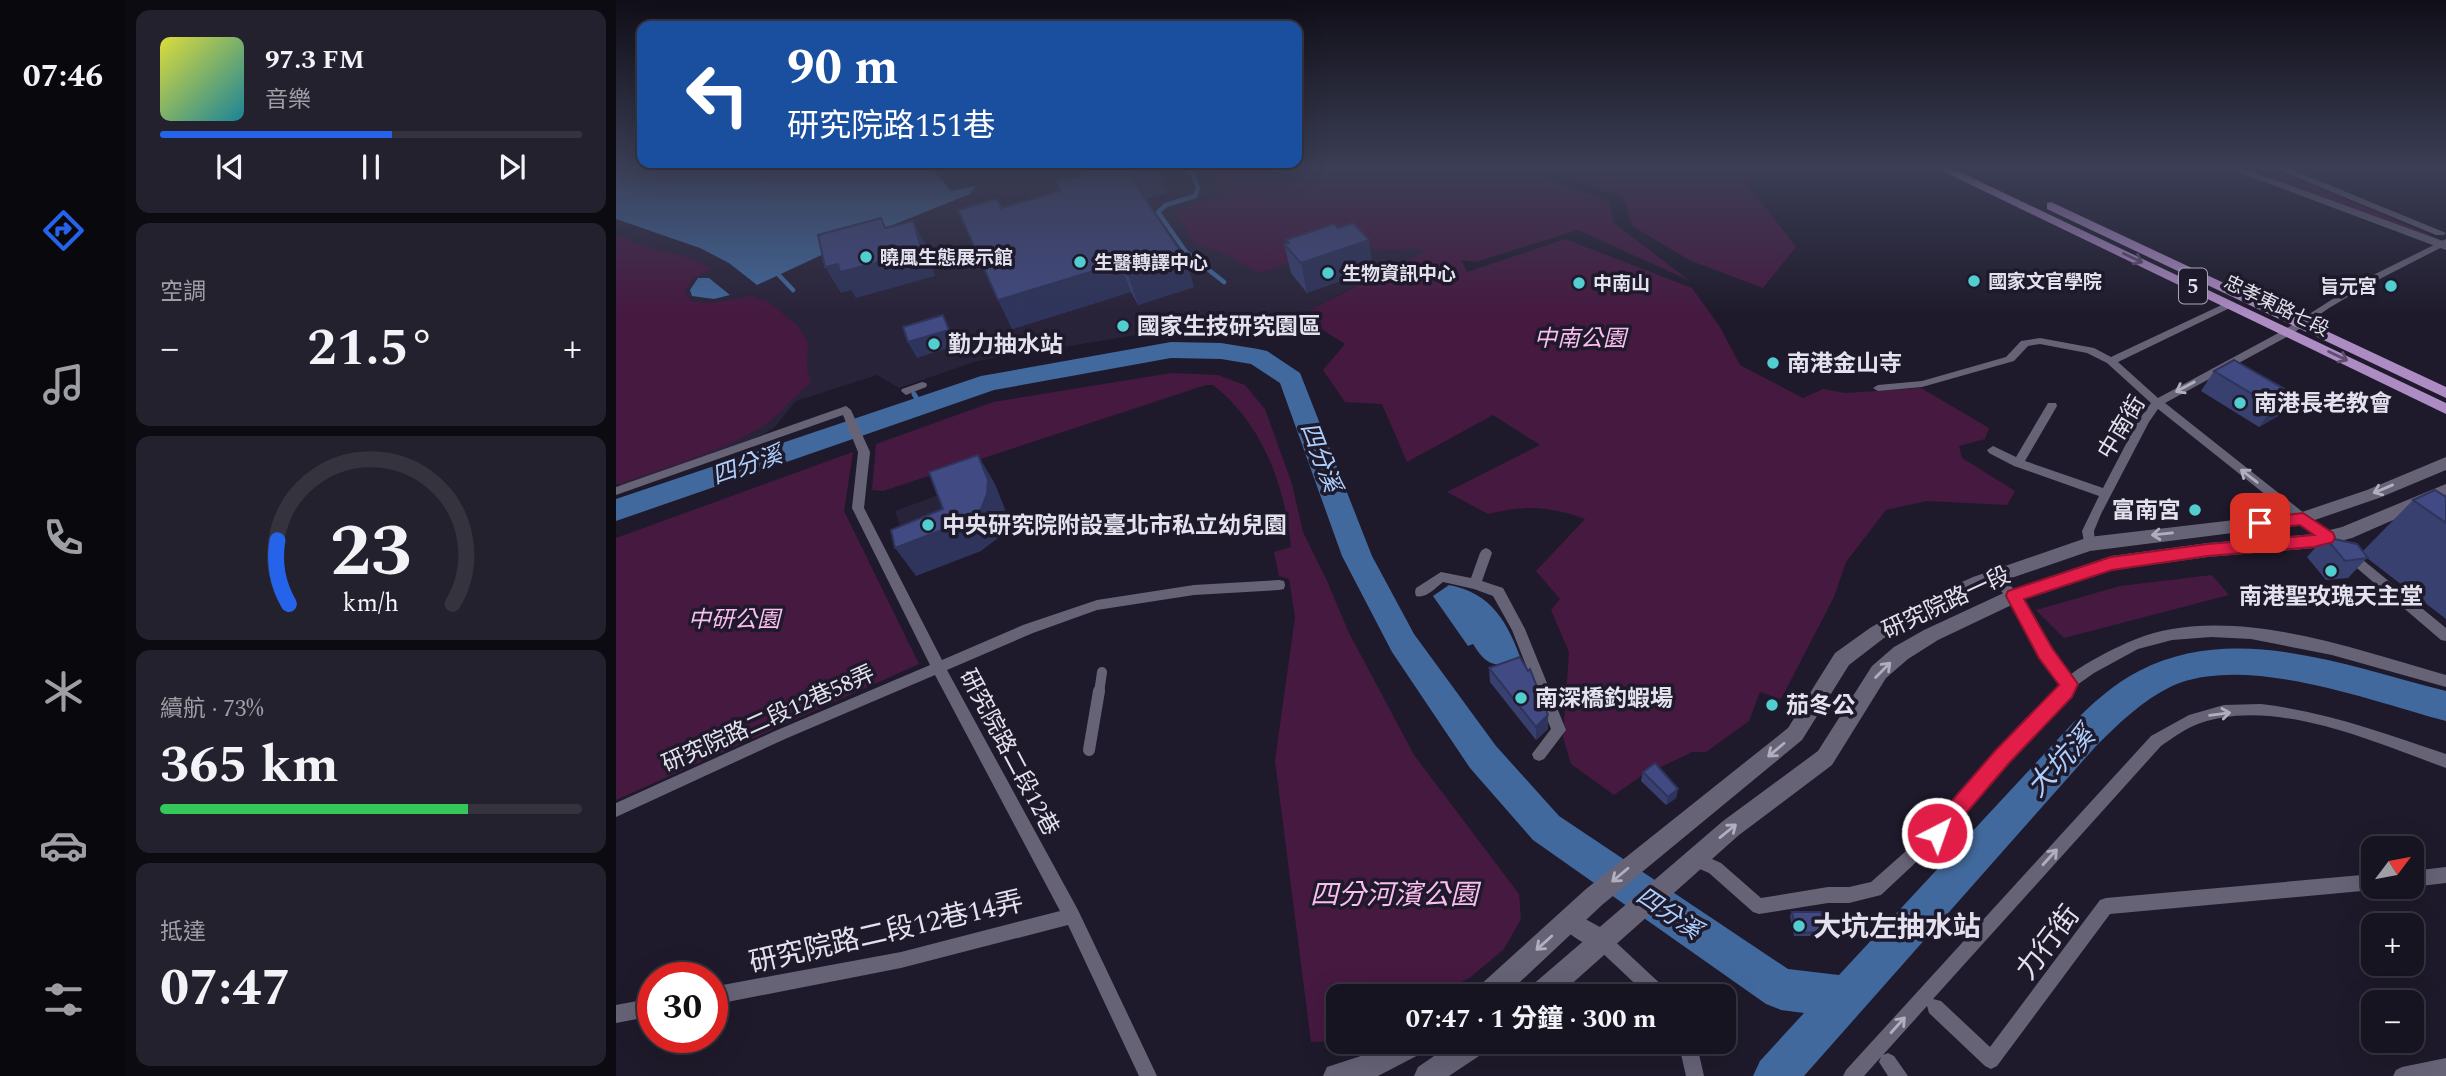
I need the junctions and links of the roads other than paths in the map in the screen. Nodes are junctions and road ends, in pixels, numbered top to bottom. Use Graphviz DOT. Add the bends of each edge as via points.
graph roads {
  1 [pos="2045,216"];
  2 [pos="2067,216"];
  3 [pos="2363,216"];
  4 [pos="2381,216"];
  5 [pos="2442,245"];
  6 [pos="2231,304"];
  7 [pos="2294,327"];
  8 [pos="2111,361"];
  9 [pos="922,385"];
  10 [pos="1878,388"];
  11 [pos="906,391"];
  12 [pos="2446,393"];
  13 [pos="2157,403"];
  14 [pos="2052,406"];
  15 [pos="2446,409"];
  16 [pos="1993,450"];
  17 [pos="2018,463"];
  18 [pos="2446,463"];
  19 [pos="2446,490"];
  20 [pos="616,491"];
  21 [pos="2106,494"];
  22 [pos="2303,518"];
  23 [pos="2328,537"];
  24 [pos="2090,544"];
  25 [pos="1486,553"];
  26 [pos="1996,576"];
  27 [pos="1475,584"];
  28 [pos="1279,585"];
  29 [pos="1422,592"];
  30 [pos="2014,596"];
  31 [pos="2446,636"];
  32 [pos="939,668"];
  33 [pos="1102,672"];
  34 [pos="2446,681"];
  35 [pos="2069,684"];
  36 [pos="1090,750"];
  37 [pos="1539,754"];
  38 [pos="2446,761"];
  39 [pos="616,810"];
  40 [pos="1694,859"];
  41 [pos="2446,875"];
  42 [pos="2424,878"];
  43 [pos="2361,883"];
  44 [pos="1072,916"];
  45 [pos="1569,920"];
  46 [pos="1601,940"];
  47 [pos="1500,984"];
  48 [pos="1552,984"];
  49 [pos="1648,984"];
  50 [pos="728,993"];
  51 [pos="1935,1007"];
  52 [pos="637,1010"];
  53 [pos="616,1014"];
  54 [pos="1394,1054"];
  55 [pos="1460,1054"];
  56 [pos="1690,1054"];
  57 [pos="2446,1067"];
  58 [pos="1148,1076"];
  59 [pos="1336,1076"];
  60 [pos="1427,1076"];
  61 [pos="1695,1076"];
  62 [pos="1852,1076"];
  63 [pos="2402,1076"];
  1 -- 6 [label="main road, 忠孝東路七段 / 5, one-way"];
  2 -- 7 [label="main road, 忠孝東路七段 / 5"];
  3 -- 5 [label="street"];
  4 -- 5 [label="street"];
  5 -- 7 [label="street, 中南街"];
  6 -- 7 [label="main road, 忠孝東路七段 / 5"];
  6 -- 8 [label="street"];
  7 -- 12 [label="main road, 忠孝東路七段 / 5"];
  7 -- 13 [label="street, 中南街, one-way"];
  7 -- 15 [label="main road, 忠孝東路七段 / 5, one-way"];
  8 -- 10 [label="street" via="2090,351 2039,341 2025,343 2010,359 1976,369 1922,384"];
  8 -- 13 [label="street"];
  9 -- 11 [label="street"];
  13 -- 21 [label="street, 中南街"];
  22 -- 13 [label="street, one-way"];
  14 -- 17 [label="street"];
  16 -- 17 [label="street"];
  17 -- 21 [label="street"];
  18 -- 22 [label="main road, 研究院路一段, one-way"];
  19 -- 23 [label="main road, 研究院路一段"];
  20 -- 32 [label="street, 研究院路二段12巷" via="848,413 864,452 858,508"];
  21 -- 24 [label="street, 中南街" via="2088,531"];
  22 -- 23 [label="street"];
  22 -- 24 [label="main road, 研究院路一段, one-way"];
  23 -- 30 [label="main road, 研究院路一段" via="2111,564"];
  23 -- 31 [label="street"];
  24 -- 26 [label="main road, 研究院路一段"];
  25 -- 27 [label="street"];
  26 -- 30 [label="street"];
  26 -- 45 [label="main road, 研究院路一段, one-way" via="1913,612 1842,659 1795,734"];
  27 -- 29 [label="street" via="1441,577"];
  27 -- 37 [label="street" via="1498,593 1518,629 1559,730"];
  28 -- 32 [label="street" via="1109,602 1028,629"];
  30 -- 35 [label="street"];
  40 -- 30 [label="main road, 研究院路一段, one-way" via="1825,758 1879,671 1931,635"];
  32 -- 39 [label="street, 研究院路二段12巷58弄"];
  32 -- 44 [label="street, 研究院路二段12巷"];
  33 -- 36 [label="street"];
  34 -- 35 [label="street" via="2284,638 2228,632 2167,636 2135,644"];
  35 -- 40 [label="street" via="1937,833 1875,889 1759,906 1715,868"];
  62 -- 38 [label="street, one-way" via="2156,741 2182,723 2214,713 2258,710 2297,714 2323,718"];
  40 -- 46 [label="main road, 研究院路一段"];
  41 -- 42 [label="street"];
  43 -- 51 [label="street, 力行街" via="2106,906 1991,1060"];
  44 -- 50 [label="street, 研究院路二段12巷14弄" via="901,960"];
  44 -- 58 [label="street, 研究院路二段12巷"];
  45 -- 46 [label="street"];
  45 -- 47 [label="main road, 研究院路一段, one-way"];
  46 -- 48 [label="main road, 研究院路一段"];
  46 -- 49 [label="street"];
  52 -- 53 [label="street"];
  54 -- 59 [label="main road"];
  55 -- 60 [label="main road"];
  56 -- 61 [label="street"];
  57 -- 63 [label="street"];
}
